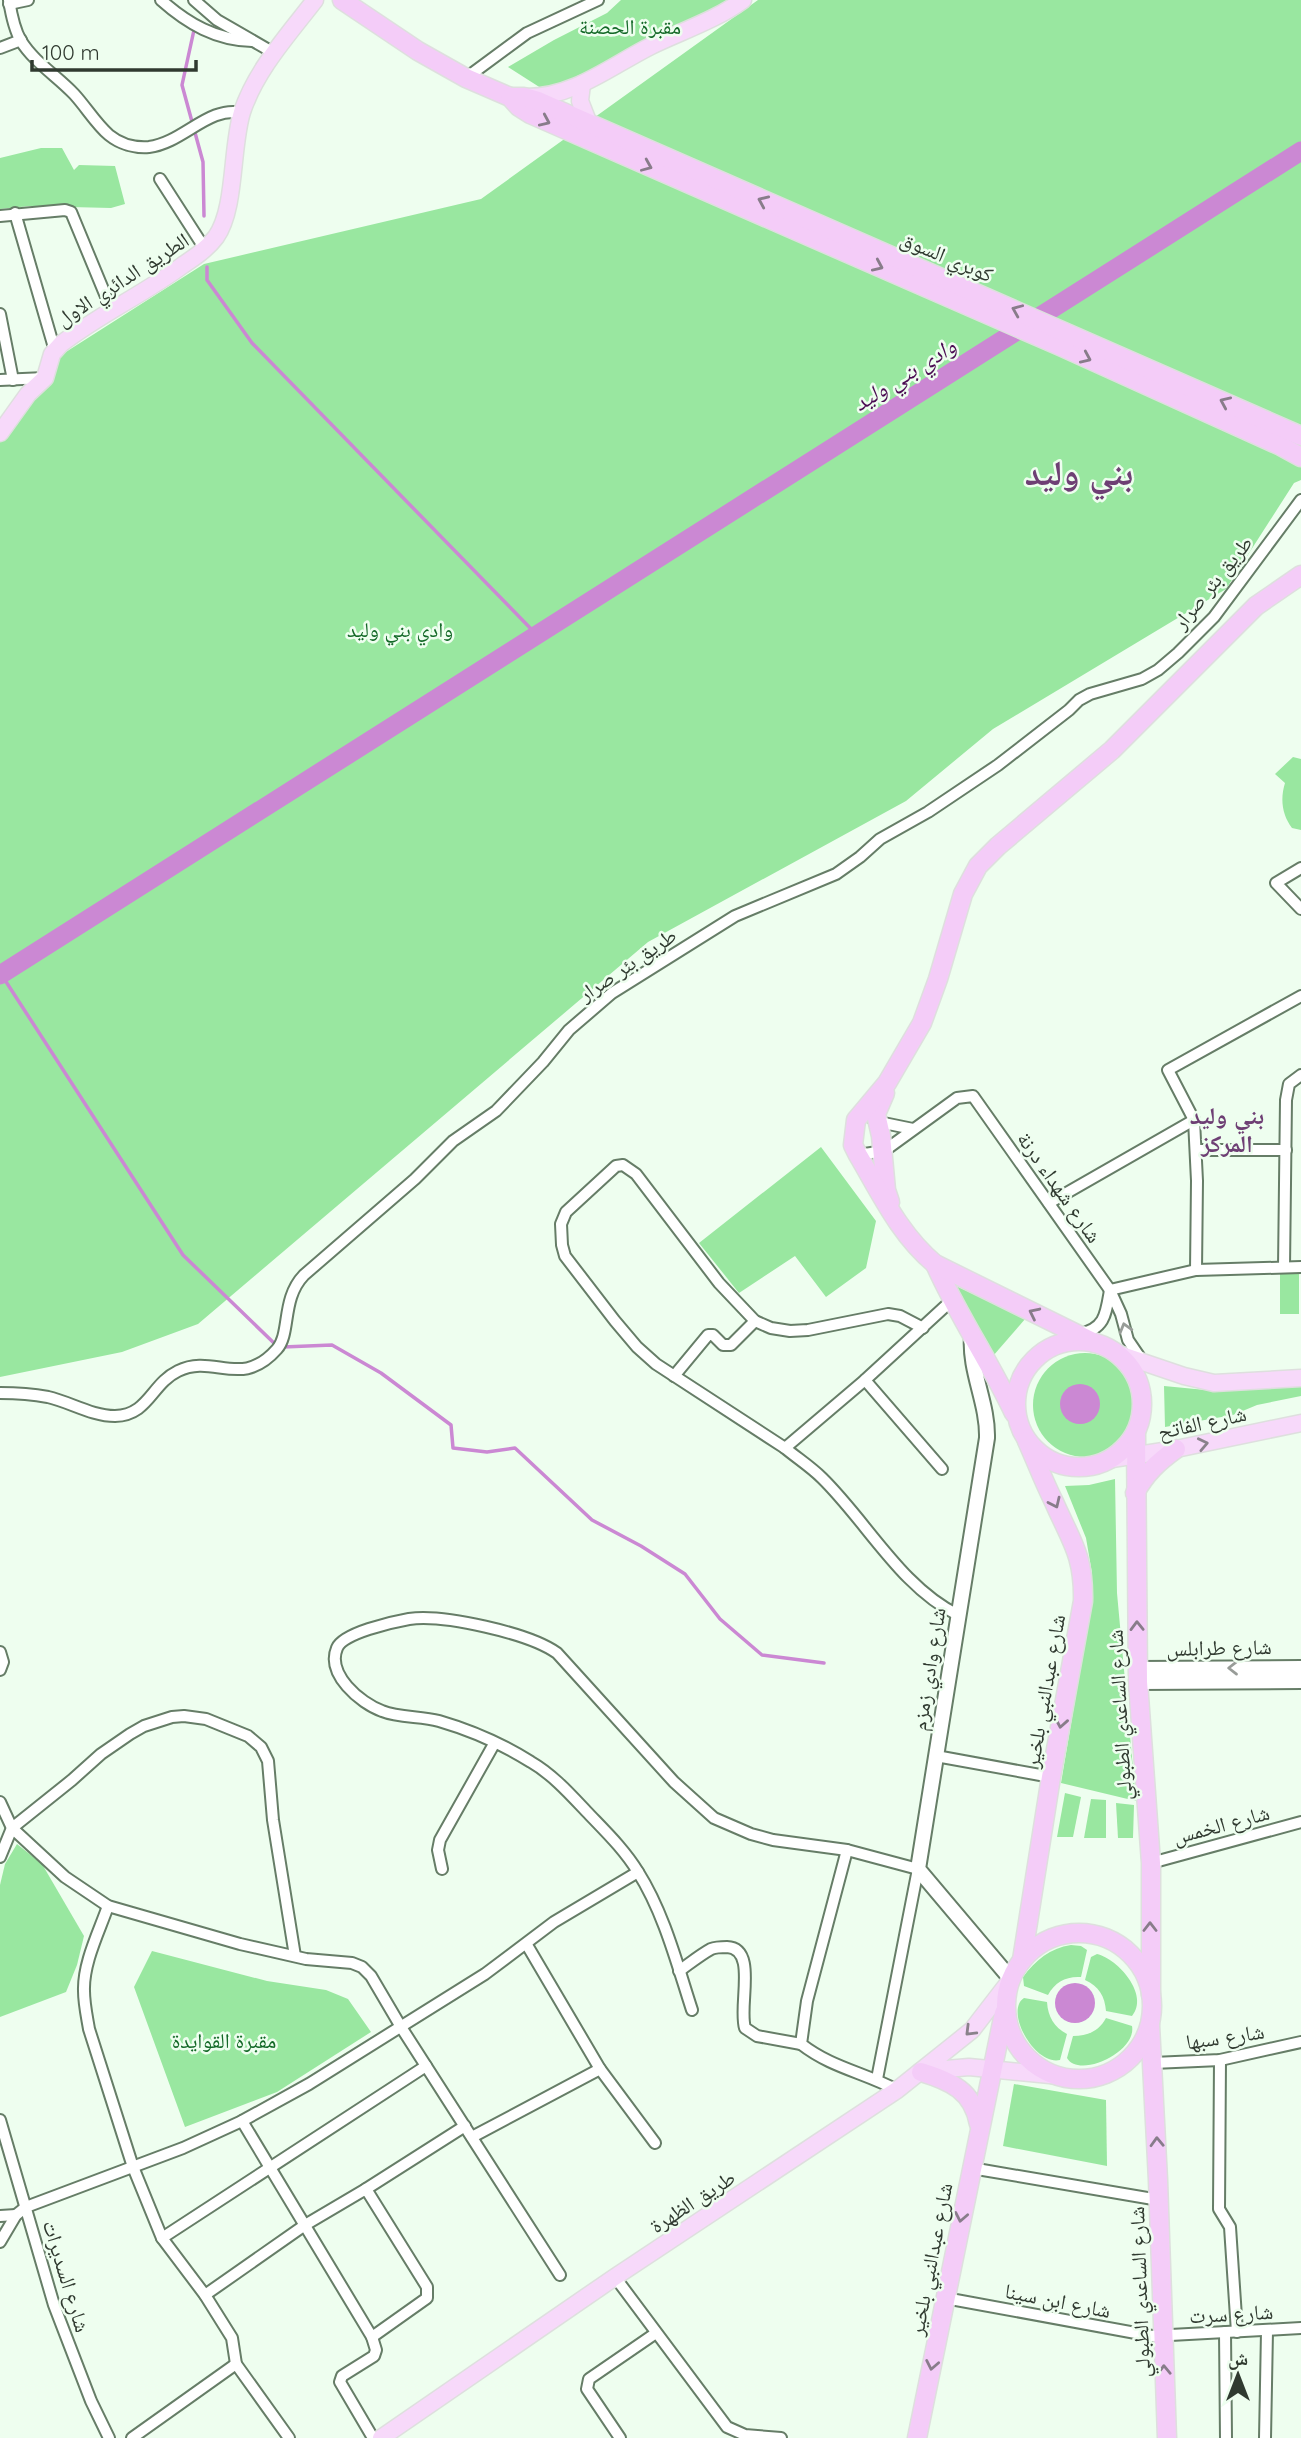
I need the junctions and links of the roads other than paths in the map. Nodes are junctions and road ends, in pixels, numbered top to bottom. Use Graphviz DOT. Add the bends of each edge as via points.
graph roads {
  1 [pos="28,0"];
  2 [pos="161,0"];
  3 [pos="194,0"];
  4 [pos="315,0"];
  5 [pos="342,0"];
  6 [pos="598,0"];
  7 [pos="743,0"];
  8 [pos="9,2"];
  9 [pos="21,40"];
  10 [pos="252,41"];
  11 [pos="0,48"];
  12 [pos="274,53"];
  13 [pos="466,78"];
  14 [pos="582,84"];
  15 [pos="517,97"];
  16 [pos="242,113"];
  17 [pos="586,131"];
  18 [pos="160,179"];
  19 [pos="15,213"];
  20 [pos="0,216"];
  21 [pos="205,249"];
  22 [pos="112,312"];
  23 [pos="0,314"];
  24 [pos="55,351"];
  25 [pos="45,378"];
  26 [pos="0,380"];
  27 [pos="13,380"];
  28 [pos="0,433"];
  29 [pos="1290,437"];
  30 [pos="1301,457"];
  31 [pos="1301,500"];
  32 [pos="1301,575"];
  33 [pos="1301,868"];
  34 [pos="1301,909"];
  35 [pos="1301,996"];
  36 [pos="1300,1077"];
  37 [pos="887,1083"];
  38 [pos="859,1115"];
  39 [pos="1194,1120"];
  40 [pos="877,1122"];
  41 [pos="912,1129"];
  42 [pos="1196,1150"];
  43 [pos="1286,1150"];
  44 [pos="884,1151"];
  45 [pos="858,1155"];
  46 [pos="1049,1203"];
  47 [pos="894,1217"];
  48 [pos="936,1264"];
  49 [pos="1284,1267"];
  50 [pos="1301,1268"];
  51 [pos="1196,1270"];
  52 [pos="1110,1290"];
  53 [pos="951,1301"];
  54 [pos="755,1321"];
  55 [pos="923,1328"];
  56 [pos="1076,1334"];
  57 [pos="972,1336"];
  58 [pos="1095,1343"];
  59 [pos="1119,1354"];
  60 [pos="1144,1363"];
  61 [pos="674,1376"];
  62 [pos="1301,1378"];
  63 [pos="865,1380"];
  64 [pos="0,1393"];
  65 [pos="1018,1421"];
  66 [pos="1301,1423"];
  67 [pos="1136,1433"];
  68 [pos="1027,1441"];
  69 [pos="785,1448"];
  70 [pos="1176,1450"];
  71 [pos="1135,1457"];
  72 [pos="1112,1459"];
  73 [pos="942,1469"];
  74 [pos="1135,1493"];
  75 [pos="958,1615"];
  76 [pos="0,1653"];
  77 [pos="1301,1668"];
  78 [pos="0,1670"];
  79 [pos="1138,1676"];
  80 [pos="1301,1681"];
  81 [pos="494,1744"];
  82 [pos="936,1756"];
  83 [pos="1051,1777"];
  84 [pos="0,1802"];
  85 [pos="1301,1822"];
  86 [pos="12,1828"];
  87 [pos="847,1850"];
  88 [pos="0,1857"];
  89 [pos="1151,1863"];
  90 [pos="442,1869"];
  91 [pos="918,1869"];
  92 [pos="638,1872"];
  93 [pos="107,1906"];
  94 [pos="527,1945"];
  95 [pos="295,1956"];
  96 [pos="1022,1960"];
  97 [pos="679,1971"];
  98 [pos="1010,1980"];
  99 [pos="1151,1995"];
  100 [pos="1005,2007"];
  101 [pos="692,2010"];
  102 [pos="1149,2019"];
  103 [pos="401,2027"];
  104 [pos="1301,2042"];
  105 [pos="801,2044"];
  106 [pos="1220,2060"];
  107 [pos="1153,2063"];
  108 [pos="426,2066"];
  109 [pos="993,2068"];
  110 [pos="600,2069"];
  111 [pos="921,2072"];
  112 [pos="1060,2076"];
  113 [pos="877,2079"];
  114 [pos="897,2090"];
  115 [pos="0,2120"];
  116 [pos="242,2121"];
  117 [pos="465,2126"];
  118 [pos="980,2126"];
  119 [pos="472,2137"];
  120 [pos="655,2143"];
  121 [pos="133,2167"];
  122 [pos="971,2168"];
  123 [pos="271,2169"];
  124 [pos="366,2189"];
  125 [pos="1159,2200"];
  126 [pos="26,2207"];
  127 [pos="16,2215"];
  128 [pos="0,2216"];
  129 [pos="305,2225"];
  130 [pos="162,2238"];
  131 [pos="0,2242"];
  132 [pos="560,2275"];
  133 [pos="615,2277"];
  134 [pos="205,2295"];
  135 [pos="945,2298"];
  136 [pos="1301,2328"];
  137 [pos="1267,2331"];
  138 [pos="1231,2332"];
  139 [pos="656,2333"];
  140 [pos="1163,2336"];
  141 [pos="372,2337"];
  142 [pos="236,2364"];
  143 [pos="109,2438"];
  144 [pos="132,2438"];
  145 [pos="289,2438"];
  146 [pos="373,2438"];
  147 [pos="381,2438"];
  148 [pos="620,2438"];
  149 [pos="781,2438"];
  150 [pos="917,2438"];
  151 [pos="1167,2438"];
  152 [pos="1226,2438"];
  153 [pos="1265,2438"];
  1 -- 8 [label="street"];
  2 -- 10 [label="street" via="208,32"];
  3 -- 10 [label="street"];
  4 -- 12 [label="main road, الطريق الدائري الاول"];
  5 -- 13 [label="highway, كوبري السوق"];
  6 -- 13 [label="street" via="527,33"];
  7 -- 14 [label="main road"];
  8 -- 9 [label="street"];
  9 -- 11 [label="street"];
  9 -- 16 [label="street" via="109,135 133,147 173,141 222,112"];
  10 -- 12 [label="street"];
  12 -- 16 [label="main road, الطريق الدائري الاول"];
  13 -- 15 [label="highway, كوبري السوق"];
  14 -- 15 [label="main road" via="560,93"];
  14 -- 17 [label="main road"];
  15 -- 17 [label="highway, كوبري السوق" via="524,111"];
  16 -- 21 [label="main road, الطريق الدائري الاول" via="227,212"];
  17 -- 29 [label="highway, كوبري السوق" via="1067,332"];
  18 -- 21 [label="street"];
  19 -- 20 [label="street"];
  19 -- 22 [label="street" via="71,212"];
  19 -- 24 [label="street"];
  21 -- 22 [label="main road, الطريق الدائري الاول"];
  22 -- 24 [label="main road, الطريق الدائري الاول" via="72,335"];
  23 -- 27 [label="street"];
  24 -- 25 [label="main road, الطريق الدائري الاول"];
  25 -- 27 [label="street"];
  25 -- 28 [label="main road, الطريق الدائري الاول"];
  26 -- 27 [label="street"];
  29 -- 30 [label="highway, كوبري السوق"];
  31 -- 64 [label="street, طريق بئر صرار" via="1214,617 1158,670 1079,700 998,765 880,839 836,874 735,916 612,993 569,1031 496,1111 453,1141 304,1275 289,1299 280,1346 264,1362 247,1370 179,1370 166,1378 142,1408 120,1415 48,1397"];
  32 -- 37 [label="highway" via="1256,606 1112,750 978,866 963,894 922,1023"];
  33 -- 34 [label="street" via="1276,883"];
  35 -- 39 [label="street" via="1168,1070"];
  36 -- 43 [label="street" via="1289,1084"];
  37 -- 38 [label="highway"];
  37 -- 40 [label="highway"];
  38 -- 40 [label="street"];
  38 -- 45 [label="highway" via="853,1138"];
  39 -- 42 [label="street"];
  39 -- 46 [label="street"];
  40 -- 41 [label="street"];
  40 -- 44 [label="highway"];
  41 -- 44 [label="street"];
  41 -- 46 [label="street, شارع شهداء درنة" via="957,1098 972,1096"];
  42 -- 43 [label="street"];
  42 -- 51 [label="street"];
  43 -- 49 [label="street"];
  44 -- 45 [label="street"];
  44 -- 47 [label="highway" via="886,1190"];
  45 -- 47 [label="highway"];
  46 -- 52 [label="street, شارع شهداء درنة"];
  47 -- 48 [label="highway" via="920,1252"];
  48 -- 53 [label="highway"];
  56 -- 48 [label="highway, one-way"];
  49 -- 50 [label="street"];
  49 -- 51 [label="street"];
  51 -- 52 [label="street"];
  52 -- 56 [label="street" via="1101,1325"];
  60 -- 52 [label="street, شارع شهداء درنة, one-way" via="1128,1340"];
  53 -- 55 [label="street"];
  53 -- 57 [label="highway"];
  54 -- 55 [label="street" via="790,1331 888,1314"];
  54 -- 61 [label="street" via="731,1345 708,1335"];
  54 -- 61 [label="street" via="719,1283 636,1174 623,1165 616,1166 566,1212 561,1224 565,1256 637,1347"];
  55 -- 63 [label="street"];
  56 -- 58 [label="highway"];
  57 -- 65 [label="highway"];
  57 -- 75 [label="main road, شارع وادي زمزم" via="970,1357 985,1409 987,1438"];
  58 -- 59 [label="highway"];
  58 -- 65 [label="highway" via="1058,1344 1029,1365 1018,1387"];
  59 -- 60 [label="main road, شارع الفاتح"];
  59 -- 67 [label="highway" via="1135,1373 1142,1392 1143,1413"];
  60 -- 62 [label="main road, شارع الفاتح" via="1214,1383"];
  61 -- 69 [label="street"];
  63 -- 69 [label="street"];
  63 -- 73 [label="street"];
  65 -- 68 [label="highway"];
  70 -- 66 [label="main road, شارع الفاتح, one-way"];
  67 -- 71 [label="highway, شارع الساعدي الطبولي"];
  67 -- 72 [label="highway"];
  68 -- 72 [label="highway" via="1062,1465 1099,1465"];
  68 -- 83 [label="highway, شارع عبدالنبي بلخير, one-way" via="1076,1546 1084,1583"];
  69 -- 75 [label="street" via="823,1479 923,1590"];
  70 -- 71 [label="main road, شارع الفاتح"];
  70 -- 74 [label="highway" via="1156,1463"];
  71 -- 72 [label="main road, شارع الفاتح"];
  71 -- 74 [label="highway, شارع الساعدي الطبولي"];
  79 -- 74 [label="highway, شارع الساعدي الطبولي, one-way"];
  75 -- 82 [label="main road, شارع وادي زمزم"];
  76 -- 78 [label="street"];
  77 -- 79 [label="main road, شارع طرابلس, one-way"];
  79 -- 80 [label="main road, شارع طرابلس"];
  79 -- 89 [label="highway, شارع الساعدي الطبولي"];
  81 -- 87 [label="street" via="439,1721 383,1712 362,1701 337,1674 334,1657 338,1645 348,1637 389,1624 433,1618 546,1646 714,1818 751,1835"];
  81 -- 90 [label="street" via="440,1840"];
  81 -- 92 [label="street" via="532,1762 551,1778 620,1847"];
  82 -- 83 [label="street"];
  82 -- 91 [label="main road, شارع وادي زمزم"];
  83 -- 96 [label="highway, شارع عبدالنبي بلخير"];
  84 -- 86 [label="street"];
  85 -- 89 [label="street, شارع الخمس"];
  86 -- 88 [label="street"];
  86 -- 93 [label="street" via="65,1877"];
  86 -- 95 [label="street" via="101,1754 144,1726 184,1716 239,1732 261,1747 268,1761"];
  87 -- 91 [label="street"];
  87 -- 105 [label="street" via="807,2001"];
  99 -- 89 [label="highway, شارع الساعدي الطبولي, one-way"];
  91 -- 98 [label="main road"];
  91 -- 113 [label="street"];
  92 -- 94 [label="street" via="554,1922"];
  92 -- 97 [label="street" via="653,1899"];
  93 -- 95 [label="street"];
  93 -- 121 [label="street" via="86,1970 84,1997 89,2029"];
  94 -- 103 [label="street"];
  94 -- 110 [label="street"];
  95 -- 103 [label="street" via="362,1967"];
  96 -- 98 [label="highway"];
  96 -- 99 [label="highway" via="1048,1940 1093,1934 1132,1955"];
  97 -- 101 [label="street"];
  97 -- 105 [label="street" via="711,1949 734,1947 745,1962 745,2028 757,2036"];
  98 -- 100 [label="highway"];
  98 -- 111 [label="main road, طريق الظهرة, one-way" via="972,2030"];
  99 -- 102 [label="highway"];
  100 -- 109 [label="highway, شارع عبدالنبي بلخير"];
  100 -- 112 [label="highway" via="1021,2050 1032,2062"];
  102 -- 107 [label="highway, شارع الساعدي الطبولي"];
  102 -- 112 [label="highway" via="1140,2046 1118,2067 1090,2078"];
  103 -- 108 [label="street"];
  103 -- 116 [label="street"];
  104 -- 106 [label="street, شارع سبها"];
  105 -- 113 [label="street" via="830,2064"];
  106 -- 107 [label="street, شارع سبها"];
  106 -- 138 [label="street" via="1219,2209 1230,2227"];
  125 -- 107 [label="highway, شارع الساعدي الطبولي, one-way"];
  108 -- 117 [label="street"];
  108 -- 123 [label="street"];
  109 -- 111 [label="main road"];
  109 -- 112 [label="main road"];
  109 -- 118 [label="highway, شارع عبدالنبي بلخير"];
  110 -- 119 [label="street"];
  110 -- 120 [label="street"];
  111 -- 114 [label="main road, طريق الظهرة"];
  111 -- 118 [label="highway" via="959,2087 970,2099"];
  113 -- 114 [label="street"];
  114 -- 133 [label="main road, طريق الظهرة"];
  115 -- 126 [label="street, شارع السديرات"];
  116 -- 121 [label="street"];
  116 -- 123 [label="street"];
  117 -- 119 [label="street"];
  117 -- 124 [label="street"];
  118 -- 122 [label="highway, شارع عبدالنبي بلخير"];
  119 -- 132 [label="street"];
  121 -- 126 [label="street"];
  121 -- 130 [label="street"];
  122 -- 125 [label="street"];
  122 -- 135 [label="highway, شارع عبدالنبي بلخير, one-way"];
  123 -- 129 [label="street"];
  123 -- 130 [label="street"];
  124 -- 129 [label="street"];
  124 -- 141 [label="street" via="428,2293"];
  125 -- 140 [label="highway, شارع الساعدي الطبولي"];
  126 -- 127 [label="street"];
  126 -- 143 [label="street, شارع السديرات" via="54,2305"];
  127 -- 128 [label="street"];
  127 -- 131 [label="street"];
  129 -- 134 [label="street"];
  129 -- 141 [label="street"];
  130 -- 134 [label="street"];
  133 -- 139 [label="street"];
  133 -- 147 [label="main road, طريق الظهرة"];
  134 -- 142 [label="street" via="232,2338"];
  135 -- 140 [label="street, شارع ابن سينا"];
  135 -- 150 [label="highway, شارع عبدالنبي بلخير, one-way"];
  136 -- 137 [label="street, شارع سرت"];
  137 -- 138 [label="street, شارع سرت"];
  137 -- 153 [label="street"];
  138 -- 140 [label="street, شارع سرت"];
  138 -- 152 [label="street"];
  139 -- 148 [label="street" via="589,2379 587,2389"];
  139 -- 149 [label="street" via="727,2427 745,2435"];
  151 -- 140 [label="highway, شارع الساعدي الطبولي, one-way"];
  141 -- 146 [label="street" via="374,2356 342,2376 340,2382"];
  142 -- 144 [label="street"];
  142 -- 145 [label="street"];
}
